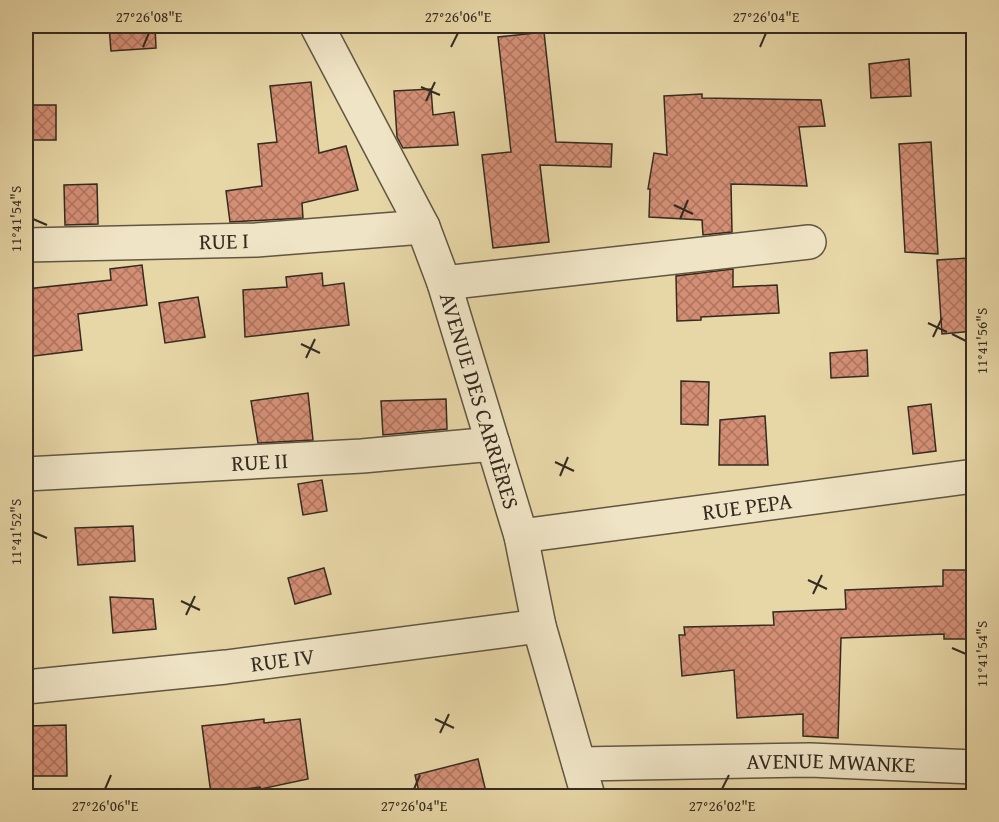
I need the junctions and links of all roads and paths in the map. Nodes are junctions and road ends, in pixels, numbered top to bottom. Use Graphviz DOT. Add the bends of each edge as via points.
graph roads {
  1 [pos="317,26"];
  2 [pos="423,227"];
  3 [pos="809,242"];
  4 [pos="26,245"];
  5 [pos="444,283"];
  6 [pos="492,444"];
  7 [pos="26,474"];
  8 [pos="974,476"];
  9 [pos="521,536"];
  10 [pos="539,626"];
  11 [pos="26,687"];
  12 [pos="579,764"];
  13 [pos="974,767"];
  14 [pos="588,796"];
  1 -- 2 [label="street, AVENUE DES CARRIÈRES"];
  2 -- 4 [label="street, RUE I" via="256,240"];
  2 -- 5 [label="street, AVENUE DES CARRIÈRES"];
  3 -- 5 [label="street"];
  5 -- 6 [label="street, AVENUE DES CARRIÈRES"];
  6 -- 7 [label="street, RUE II" via="362,456"];
  6 -- 9 [label="street, AVENUE DES CARRIÈRES"];
  8 -- 9 [label="street, RUE PEPA"];
  9 -- 10 [label="street, AVENUE DES CARRIÈRES"];
  10 -- 11 [label="street, RUE IV" via="226,667"];
  10 -- 12 [label="street, AVENUE DES CARRIÈRES"];
  12 -- 13 [label="street, AVENUE MWANKE" via="810,760"];
  12 -- 14 [label="street, AVENUE DES CARRIÈRES"];
}
